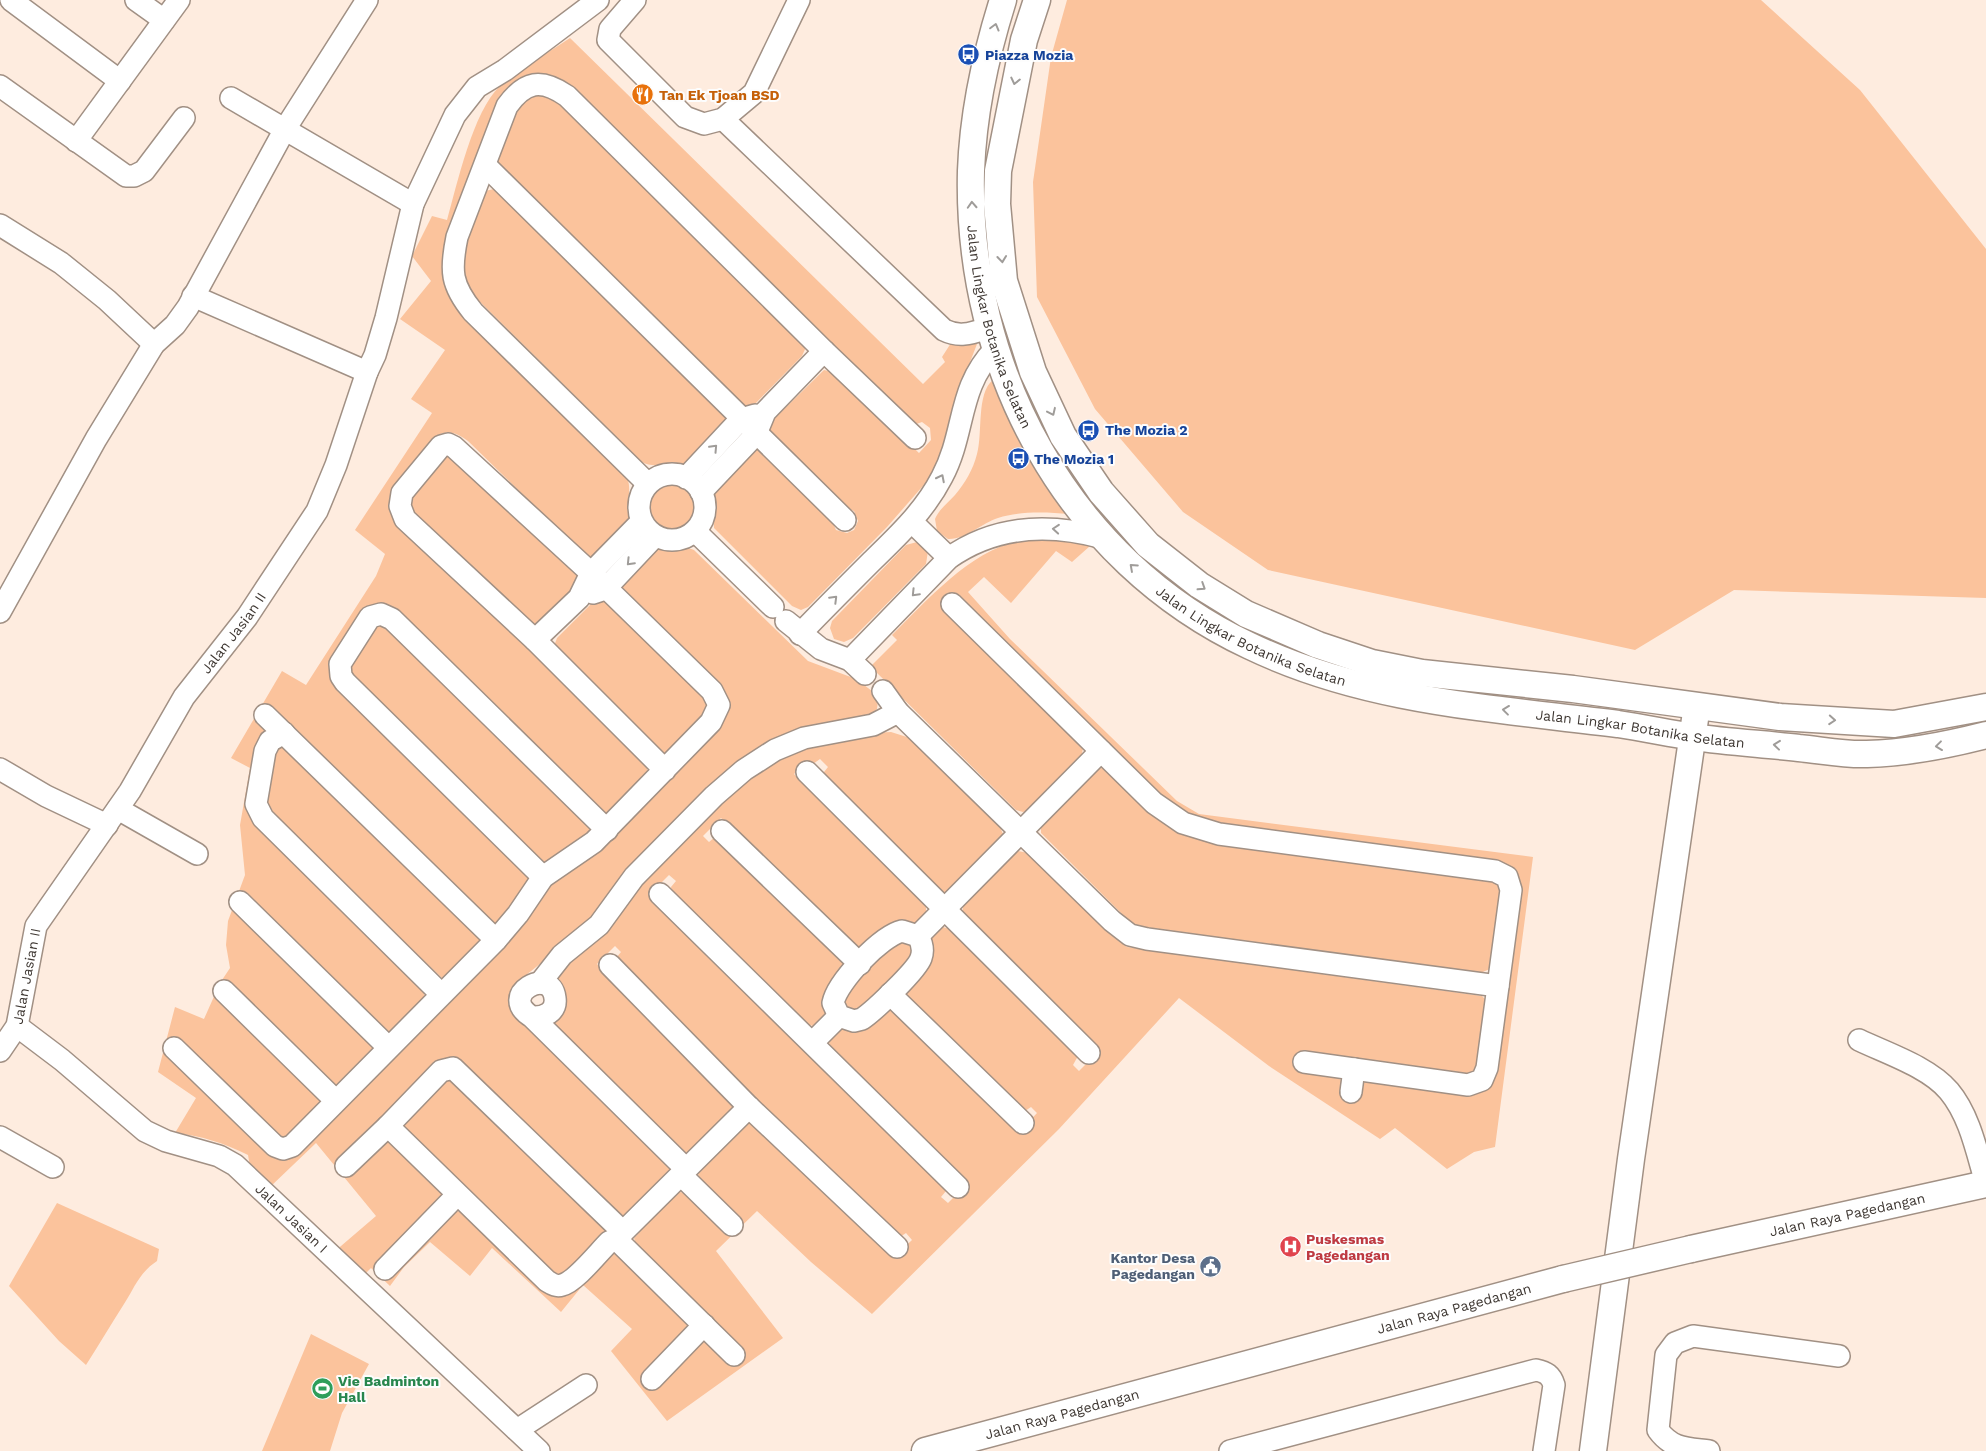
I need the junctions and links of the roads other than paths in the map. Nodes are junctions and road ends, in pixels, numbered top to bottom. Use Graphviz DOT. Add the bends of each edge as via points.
graph roads {
  1 [pos="10,0"];
  2 [pos="136,0"];
  3 [pos="180,0"];
  4 [pos="366,0"];
  5 [pos="598,0"];
  6 [pos="635,0"];
  7 [pos="799,0"];
  8 [pos="1003,0"];
  9 [pos="1037,0"];
  10 [pos="164,20"];
  11 [pos="120,81"];
  12 [pos="0,86"];
  13 [pos="231,98"];
  14 [pos="184,118"];
  15 [pos="723,119"];
  16 [pos="285,129"];
  17 [pos="76,141"];
  18 [pos="485,165"];
  19 [pos="971,167"];
  20 [pos="998,170"];
  21 [pos="413,204"];
  22 [pos="0,225"];
  23 [pos="193,296"];
  24 [pos="991,338"];
  25 [pos="154,344"];
  26 [pos="824,351"];
  27 [pos="367,372"];
  28 [pos="765,412"];
  29 [pos="741,419"];
  30 [pos="756,434"];
  31 [pos="915,438"];
  32 [pos="648,484"];
  33 [pos="694,485"];
  34 [pos="845,520"];
  35 [pos="912,522"];
  36 [pos="648,529"];
  37 [pos="695,531"];
  38 [pos="1103,538"];
  39 [pos="949,558"];
  40 [pos="591,573"];
  41 [pos="605,589"];
  42 [pos="579,598"];
  43 [pos="952,604"];
  44 [pos="0,612"];
  45 [pos="786,621"];
  46 [pos="535,640"];
  47 [pos="883,692"];
  48 [pos="1697,706"];
  49 [pos="1986,707"];
  50 [pos="898,712"];
  51 [pos="266,715"];
  52 [pos="284,733"];
  53 [pos="1986,735"];
  54 [pos="1693,737"];
  55 [pos="1101,751"];
  56 [pos="0,769"];
  57 [pos="665,770"];
  58 [pos="806,772"];
  59 [pos="112,817"];
  60 [pos="607,830"];
  61 [pos="722,831"];
  62 [pos="1021,832"];
  63 [pos="197,854"];
  64 [pos="543,877"];
  65 [pos="660,894"];
  66 [pos="240,902"];
  67 [pos="944,909"];
  68 [pos="918,936"];
  69 [pos="496,940"];
  70 [pos="860,964"];
  71 [pos="610,965"];
  72 [pos="1498,986"];
  73 [pos="224,991"];
  74 [pos="442,994"];
  75 [pos="890,994"];
  76 [pos="839,1016"];
  77 [pos="17,1026"];
  78 [pos="1859,1040"];
  79 [pos="813,1042"];
  80 [pos="388,1047"];
  81 [pos="174,1048"];
  82 [pos="0,1051"];
  83 [pos="1088,1052"];
  84 [pos="1304,1062"];
  85 [pos="1354,1069"];
  86 [pos="1351,1092"];
  87 [pos="335,1100"];
  88 [pos="749,1107"];
  89 [pos="1023,1123"];
  90 [pos="388,1126"];
  91 [pos="0,1137"];
  92 [pos="346,1166"];
  93 [pos="53,1167"];
  94 [pos="684,1172"];
  95 [pos="1986,1183"];
  96 [pos="958,1187"];
  97 [pos="457,1195"];
  98 [pos="732,1225"];
  99 [pos="620,1235"];
  100 [pos="896,1247"];
  101 [pos="385,1269"];
  102 [pos="704,1325"];
  103 [pos="734,1355"];
  104 [pos="1839,1356"];
  105 [pos="652,1379"];
  106 [pos="586,1384"];
  107 [pos="517,1430"];
  108 [pos="539,1451"];
  109 [pos="925,1451"];
  110 [pos="1230,1451"];
  111 [pos="1544,1451"];
  112 [pos="1593,1451"];
  113 [pos="1709,1451"];
  1 -- 11 [label="street"];
  2 -- 10 [label="street"];
  3 -- 10 [label="street"];
  4 -- 16 [label="street"];
  5 -- 21 [label="street, Jalan Jasian II" via="469,95 446,131"];
  6 -- 15 [label="street" via="608,32 610,44 685,117 704,124"];
  7 -- 15 [label="street" via="760,84 745,102"];
  19 -- 8 [label="street, Jalan Lingkar Botanika Selatan, one-way" via="981,90"];
  9 -- 20 [label="street, Jalan Lingkar Botanika Selatan, one-way" via="1024,40"];
  10 -- 11 [label="street"];
  11 -- 17 [label="street"];
  12 -- 17 [label="street"];
  13 -- 16 [label="street"];
  14 -- 17 [label="street" via="144,171 134,176 126,176"];
  15 -- 24 [label="street" via="944,330 953,335"];
  16 -- 21 [label="street"];
  16 -- 23 [label="street"];
  18 -- 26 [label="street" via="507,106 515,95 528,86 553,87 567,96"];
  18 -- 29 [label="street"];
  18 -- 32 [label="street" via="457,237 452,259 454,282 461,298"];
  19 -- 20 [label="street"];
  24 -- 19 [label="street, Jalan Lingkar Botanika Selatan, one-way" via="976,268"];
  20 -- 48 [label="street, Jalan Lingkar Botanika Selatan, one-way" via="997,204 1004,281 1033,372 1063,436 1102,492 1148,545 1192,580 1246,614 1318,645 1372,663 1422,673"];
  21 -- 27 [label="street, Jalan Jasian II" via="386,318"];
  22 -- 25 [label="street" via="61,263"];
  23 -- 25 [label="street" via="175,325"];
  23 -- 27 [label="street"];
  35 -- 24 [label="street, one-way" via="944,475 956,443 968,391 984,361"];
  24 -- 38 [label="street, Jalan Lingkar Botanika Selatan" via="1020,414 1043,458 1068,496"];
  25 -- 44 [label="street" via="96,439"];
  26 -- 28 [label="street"];
  26 -- 31 [label="street"];
  27 -- 59 [label="street, Jalan Jasian II" via="317,511 247,617 184,698"];
  28 -- 29 [label="street"];
  28 -- 30 [label="street"];
  29 -- 30 [label="street"];
  33 -- 29 [label="street, one-way"];
  30 -- 33 [label="street"];
  30 -- 34 [label="street"];
  32 -- 33 [label="street" via="660,476 673,474"];
  32 -- 36 [label="street" via="638,508"];
  33 -- 37 [label="street" via="705,505 703,520"];
  35 -- 39 [label="street"];
  45 -- 35 [label="street, one-way"];
  36 -- 37 [label="street" via="669,540 683,539"];
  36 -- 40 [label="street"];
  36 -- 41 [label="street, one-way"];
  37 -- 45 [label="street"];
  38 -- 39 [label="street, one-way" via="1082,532 1035,528 990,536 966,546"];
  54 -- 38 [label="street, Jalan Lingkar Botanika Selatan, one-way" via="1633,726 1404,697 1308,670 1249,646 1193,615 1135,569"];
  39 -- 45 [label="street, one-way" via="858,667 822,649"];
  40 -- 41 [label="street"];
  40 -- 42 [label="street"];
  40 -- 46 [label="street" via="454,447 448,444 441,446 402,493 400,506 405,519"];
  41 -- 42 [label="street"];
  41 -- 57 [label="street" via="717,698 718,712 711,722"];
  42 -- 46 [label="street"];
  43 -- 55 [label="street"];
  46 -- 57 [label="street"];
  47 -- 50 [label="street"];
  48 -- 49 [label="street, Jalan Lingkar Botanika Selatan, one-way" via="1780,717 1894,724"];
  48 -- 54 [label="street"];
  50 -- 62 [label="street"];
  50 -- 94 [label="street" via="873,725 804,738 775,750 744,770 634,877 599,925 562,955 540,983 524,989 521,1005 525,1012"];
  51 -- 52 [label="street"];
  52 -- 69 [label="street"];
  52 -- 74 [label="street" via="267,745 257,810"];
  53 -- 54 [label="street, Jalan Lingkar Botanika Selatan, one-way" via="1950,745 1865,755"];
  54 -- 112 [label="street" via="1631,1159"];
  55 -- 62 [label="street"];
  55 -- 72 [label="street" via="1154,803 1183,823 1202,831 1502,873 1510,882 1511,890"];
  56 -- 59 [label="street" via="46,796"];
  57 -- 60 [label="street"];
  58 -- 67 [label="street"];
  59 -- 63 [label="street"];
  59 -- 77 [label="street, Jalan Jasian II" via="36,926"];
  60 -- 64 [label="street"];
  60 -- 64 [label="street" via="392,619 381,614 370,617 340,664 341,676"];
  61 -- 70 [label="street"];
  62 -- 67 [label="street"];
  62 -- 72 [label="street" via="1112,921 1130,934 1147,939"];
  64 -- 69 [label="street"];
  65 -- 79 [label="street"];
  66 -- 80 [label="street"];
  67 -- 68 [label="street"];
  67 -- 83 [label="street"];
  68 -- 70 [label="street" via="910,932 895,933"];
  68 -- 75 [label="street" via="922,943 921,959"];
  69 -- 74 [label="street"];
  70 -- 76 [label="street" via="835,994 833,1003"];
  71 -- 88 [label="street"];
  72 -- 85 [label="street" via="1487,1068 1482,1080 1468,1085"];
  73 -- 87 [label="street"];
  74 -- 80 [label="street"];
  75 -- 76 [label="street" via="862,1019 854,1021"];
  75 -- 89 [label="street"];
  76 -- 79 [label="street"];
  77 -- 82 [label="street, Jalan Jasian II"];
  77 -- 107 [label="street, Jalan Jasian I" via="145,1131 235,1165"];
  78 -- 95 [label="street" via="1920,1069 1949,1090 1968,1123"];
  79 -- 96 [label="street"];
  80 -- 87 [label="street"];
  81 -- 87 [label="street" via="279,1148 292,1146"];
  84 -- 85 [label="street"];
  85 -- 86 [label="street"];
  88 -- 94 [label="street"];
  88 -- 100 [label="street"];
  90 -- 92 [label="street"];
  90 -- 97 [label="street"];
  90 -- 99 [label="street" via="441,1071 453,1068"];
  91 -- 93 [label="street"];
  94 -- 98 [label="street"];
  94 -- 99 [label="street"];
  95 -- 109 [label="street, Jalan Raya Pagedangan, bridge" via="1563,1279"];
  97 -- 99 [label="street" via="554,1286 570,1280"];
  97 -- 101 [label="street"];
  99 -- 102 [label="street"];
  102 -- 103 [label="street"];
  102 -- 105 [label="street"];
  104 -- 113 [label="street" via="1693,1336 1674,1343 1666,1355 1658,1430 1666,1441 1682,1448"];
  106 -- 107 [label="street"];
  107 -- 108 [label="street, Jalan Jasian I"];
  110 -- 111 [label="street" via="1536,1370 1545,1372 1554,1385"];
}
